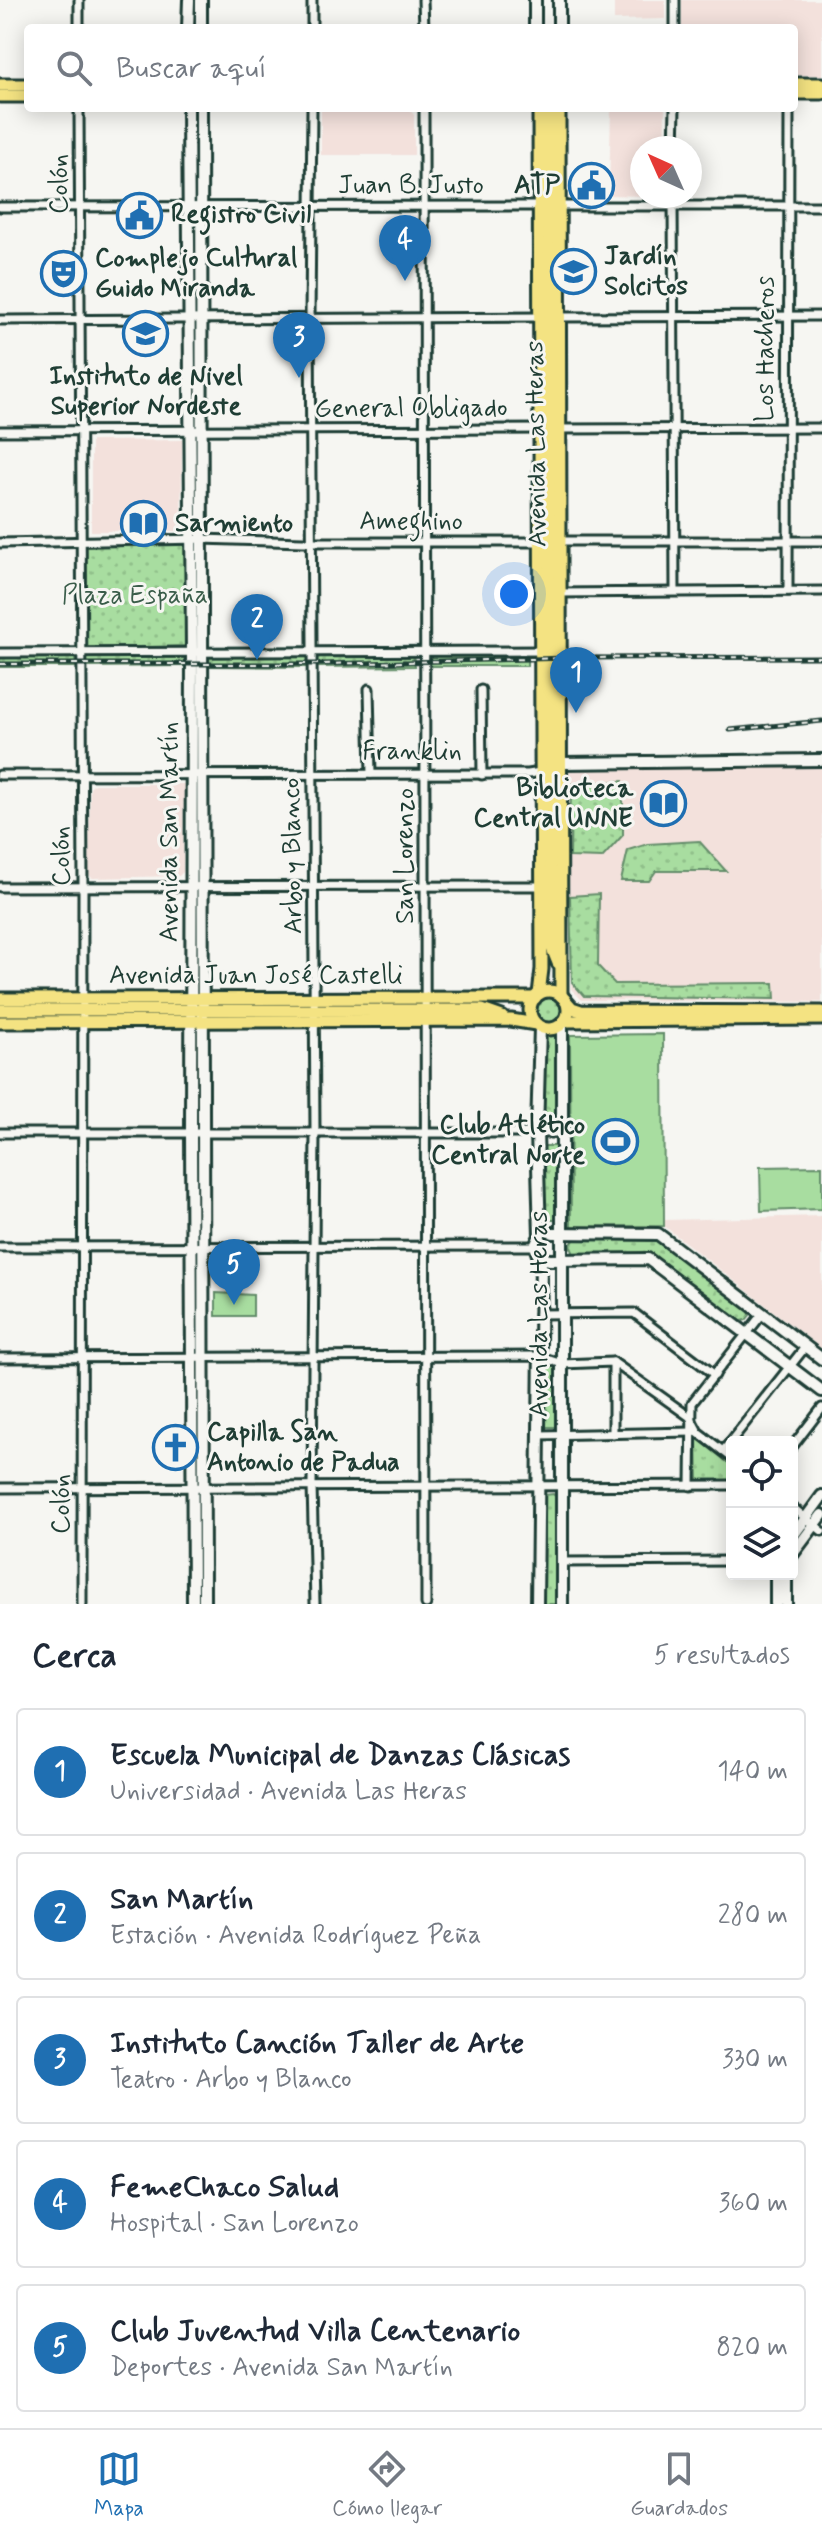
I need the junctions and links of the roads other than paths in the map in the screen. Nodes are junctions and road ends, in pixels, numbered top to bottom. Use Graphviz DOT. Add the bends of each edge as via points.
graph roads {
  1 [pos="79,0"];
  2 [pos="189,0"];
  3 [pos="201,0"];
  4 [pos="312,0"];
  5 [pos="423,0"];
  6 [pos="535,0"];
  7 [pos="559,0"];
  8 [pos="675,0"];
  9 [pos="79,24"];
  10 [pos="188,24"];
  11 [pos="201,24"];
  12 [pos="312,24"];
  13 [pos="424,24"];
  14 [pos="535,24"];
  15 [pos="559,24"];
  16 [pos="675,24"];
  17 [pos="798,84"];
  18 [pos="822,84"];
  19 [pos="0,85"];
  20 [pos="24,85"];
  21 [pos="798,93"];
  22 [pos="822,93"];
  23 [pos="0,96"];
  24 [pos="24,96"];
  25 [pos="79,112"];
  26 [pos="188,112"];
  27 [pos="201,112"];
  28 [pos="312,112"];
  29 [pos="424,112"];
  30 [pos="539,112"];
  31 [pos="549,112"];
  32 [pos="559,112"];
  33 [pos="675,112"];
  34 [pos="789,112"];
  35 [pos="674,136"];
  36 [pos="630,202"];
  37 [pos="702,202"];
  38 [pos="188,205"];
  39 [pos="201,205"];
  40 [pos="425,206"];
  41 [pos="549,206"];
  42 [pos="788,206"];
  43 [pos="822,206"];
  44 [pos="0,207"];
  45 [pos="311,207"];
  46 [pos="79,208"];
  47 [pos="673,208"];
  48 [pos="822,316"];
  49 [pos="548,317"];
  50 [pos="675,317"];
  51 [pos="788,317"];
  52 [pos="195,318"];
  53 [pos="310,318"];
  54 [pos="425,318"];
  55 [pos="81,319"];
  56 [pos="0,320"];
  57 [pos="788,428"];
  58 [pos="822,428"];
  59 [pos="313,429"];
  60 [pos="549,429"];
  61 [pos="676,429"];
  62 [pos="80,430"];
  63 [pos="196,430"];
  64 [pos="425,430"];
  65 [pos="0,431"];
  66 [pos="195,539"];
  67 [pos="426,541"];
  68 [pos="788,541"];
  69 [pos="822,541"];
  70 [pos="312,542"];
  71 [pos="551,542"];
  72 [pos="675,542"];
  73 [pos="0,543"];
  74 [pos="80,543"];
  75 [pos="675,590"];
  76 [pos="788,591"];
  77 [pos="822,591"];
  78 [pos="551,593"];
  79 [pos="425,651"];
  80 [pos="552,651"];
  81 [pos="80,652"];
  82 [pos="197,652"];
  83 [pos="313,652"];
  84 [pos="0,653"];
  85 [pos="369,689"];
  86 [pos="481,690"];
  87 [pos="822,760"];
  88 [pos="551,767"];
  89 [pos="81,774"];
  90 [pos="197,774"];
  91 [pos="313,774"];
  92 [pos="371,774"];
  93 [pos="426,774"];
  94 [pos="0,775"];
  95 [pos="482,775"];
  96 [pos="314,885"];
  97 [pos="426,885"];
  98 [pos="83,886"];
  99 [pos="191,886"];
  100 [pos="203,886"];
  101 [pos="551,886"];
  102 [pos="0,887"];
  103 [pos="552,948"];
  104 [pos="542,969"];
  105 [pos="562,970"];
  106 [pos="537,996"];
  107 [pos="563,998"];
  108 [pos="0,999"];
  109 [pos="512,999"];
  110 [pos="314,1008"];
  111 [pos="426,1009"];
  112 [pos="0,1010"];
  113 [pos="82,1010"];
  114 [pos="197,1010"];
  115 [pos="482,1010"];
  116 [pos="822,1012"];
  117 [pos="822,1019"];
  118 [pos="511,1020"];
  119 [pos="0,1022"];
  120 [pos="563,1023"];
  121 [pos="538,1026"];
  122 [pos="426,1132"];
  123 [pos="537,1132"];
  124 [pos="0,1133"];
  125 [pos="191,1133"];
  126 [pos="203,1133"];
  127 [pos="315,1133"];
  128 [pos="561,1133"];
  129 [pos="82,1134"];
  130 [pos="540,1236"];
  131 [pos="426,1245"];
  132 [pos="81,1246"];
  133 [pos="193,1246"];
  134 [pos="205,1246"];
  135 [pos="312,1246"];
  136 [pos="559,1246"];
  137 [pos="0,1247"];
  138 [pos="537,1252"];
  139 [pos="763,1313"];
  140 [pos="539,1314"];
  141 [pos="562,1314"];
  142 [pos="747,1334"];
  143 [pos="806,1346"];
  144 [pos="538,1356"];
  145 [pos="82,1357"];
  146 [pos="0,1358"];
  147 [pos="199,1358"];
  148 [pos="312,1358"];
  149 [pos="426,1358"];
  150 [pos="822,1359"];
  151 [pos="613,1362"];
  152 [pos="562,1364"];
  153 [pos="789,1367"];
  154 [pos="715,1375"];
  155 [pos="822,1391"];
  156 [pos="822,1408"];
  157 [pos="690,1417"];
  158 [pos="695,1432"];
  159 [pos="613,1434"];
  160 [pos="539,1435"];
  161 [pos="563,1435"];
  162 [pos="798,1439"];
  163 [pos="723,1451"];
  164 [pos="726,1453"];
  165 [pos="726,1485"];
  166 [pos="312,1486"];
  167 [pos="426,1486"];
  168 [pos="537,1486"];
  169 [pos="691,1486"];
  170 [pos="198,1487"];
  171 [pos="562,1487"];
  172 [pos="0,1488"];
  173 [pos="82,1488"];
  174 [pos="822,1496"];
  175 [pos="793,1508"];
  176 [pos="822,1515"];
  177 [pos="814,1525"];
  178 [pos="798,1547"];
  179 [pos="726,1561"];
  180 [pos="562,1562"];
  181 [pos="776,1580"];
  182 [pos="786,1580"];
  183 [pos="82,1604"];
  184 [pos="193,1604"];
  185 [pos="204,1604"];
  186 [pos="315,1604"];
  187 [pos="426,1604"];
  188 [pos="537,1604"];
  189 [pos="562,1604"];
  190 [pos="776,1604"];
  191 [pos="786,1604"];
  1 -- 9 [label="street"];
  2 -- 10 [label="main road"];
  3 -- 11 [label="main road"];
  4 -- 12 [label="street"];
  5 -- 13 [label="street"];
  6 -- 14 [label="main road"];
  7 -- 15 [label="main road"];
  8 -- 16 [label="street"];
  17 -- 18 [label="main road"];
  19 -- 20 [label="main road"];
  21 -- 22 [label="main road"];
  23 -- 24 [label="main road"];
  25 -- 46 [label="street, Colón"];
  26 -- 38 [label="main road, Avenida San Martín"];
  27 -- 39 [label="main road, Avenida San Martín"];
  28 -- 45 [label="street, Arbo y Blanco"];
  29 -- 40 [label="street, San Lorenzo"];
  30 -- 41 [label="main road, Avenida Las Heras"];
  31 -- 41 [label="main road, Avenida Las Heras"];
  32 -- 41 [label="main road, Avenida Las Heras"];
  33 -- 35 [label="street"];
  34 -- 42 [label="street, Los Hacheros"];
  36 -- 41 [label="street, Juan B. Justo"];
  37 -- 42 [label="street, Juan B. Justo"];
  38 -- 39 [label="street, Juan B. Justo"];
  38 -- 46 [label="street, Juan B. Justo"];
  38 -- 52 [label="main road, Avenida San Martín"];
  39 -- 45 [label="street, Juan B. Justo"];
  39 -- 52 [label="main road, Avenida San Martín"];
  40 -- 41 [label="street, Juan B. Justo"];
  40 -- 45 [label="street, Juan B. Justo"];
  40 -- 54 [label="street, San Lorenzo"];
  41 -- 49 [label="main road, Avenida Las Heras"];
  42 -- 43 [label="street, Juan B. Justo"];
  42 -- 51 [label="street, Los Hacheros"];
  44 -- 46 [label="street, Juan B. Justo"];
  45 -- 53 [label="street, Arbo y Blanco"];
  46 -- 55 [label="street, Colón"];
  47 -- 50 [label="street"];
  48 -- 51 [label="street"];
  49 -- 50 [label="street"];
  49 -- 54 [label="street"];
  49 -- 60 [label="main road, Avenida Las Heras"];
  50 -- 51 [label="street"];
  50 -- 61 [label="street"];
  51 -- 57 [label="street, Los Hacheros"];
  52 -- 53 [label="street"];
  52 -- 55 [label="street"];
  52 -- 63 [label="main road, Avenida San Martín"];
  53 -- 54 [label="street"];
  53 -- 59 [label="street, Arbo y Blanco"];
  54 -- 64 [label="street, San Lorenzo"];
  55 -- 56 [label="street"];
  55 -- 62 [label="street, Colón"];
  57 -- 58 [label="street, General Obligado"];
  57 -- 61 [label="street, General Obligado"];
  57 -- 68 [label="street, Los Hacheros"];
  59 -- 63 [label="street, General Obligado"];
  59 -- 64 [label="street, General Obligado"];
  59 -- 70 [label="street, Arbo y Blanco"];
  60 -- 61 [label="street, General Obligado"];
  60 -- 64 [label="street, General Obligado"];
  60 -- 71 [label="main road, Avenida Las Heras"];
  61 -- 72 [label="street"];
  62 -- 63 [label="street, General Obligado"];
  62 -- 65 [label="street, General Obligado"];
  62 -- 74 [label="street, Colón"];
  63 -- 66 [label="main road, Avenida San Martín"];
  64 -- 67 [label="street, San Lorenzo"];
  66 -- 70 [label="street, Ameghino"];
  66 -- 74 [label="street, Ameghino"];
  66 -- 82 [label="main road, Avenida San Martín"];
  67 -- 70 [label="street, Ameghino"];
  67 -- 71 [label="street, Ameghino"];
  67 -- 79 [label="street, San Lorenzo"];
  68 -- 69 [label="street, Ameghino"];
  68 -- 72 [label="street, Ameghino"];
  68 -- 76 [label="street, Los Hacheros"];
  70 -- 83 [label="street, Arbo y Blanco"];
  71 -- 72 [label="street, Ameghino"];
  71 -- 78 [label="main road, Avenida Las Heras"];
  72 -- 75 [label="street"];
  73 -- 74 [label="street, Ameghino"];
  74 -- 81 [label="street, Colón"];
  75 -- 76 [label="street"];
  75 -- 78 [label="street"];
  76 -- 77 [label="street"];
  78 -- 80 [label="main road, Avenida Las Heras"];
  79 -- 80 [label="street"];
  79 -- 83 [label="street"];
  79 -- 93 [label="street, San Lorenzo"];
  80 -- 88 [label="main road, Avenida Las Heras"];
  81 -- 82 [label="street"];
  81 -- 84 [label="street"];
  81 -- 89 [label="street, Colón"];
  82 -- 83 [label="street"];
  82 -- 90 [label="main road, Avenida San Martín"];
  83 -- 91 [label="street, Arbo y Blanco"];
  85 -- 92 [label="street"];
  86 -- 95 [label="street"];
  87 -- 88 [label="main road, Franklin"];
  88 -- 95 [label="street, Franklin"];
  88 -- 101 [label="main road, Avenida Las Heras"];
  89 -- 90 [label="street, Franklin"];
  89 -- 94 [label="street, Franklin"];
  89 -- 98 [label="street, Colón"];
  90 -- 91 [label="street, Franklin"];
  90 -- 99 [label="main road, Avenida San Martín"];
  90 -- 100 [label="main road, Avenida San Martín"];
  91 -- 92 [label="street, Franklin"];
  91 -- 96 [label="street, Arbo y Blanco"];
  92 -- 93 [label="street, Franklin"];
  93 -- 95 [label="street, Franklin"];
  93 -- 97 [label="street, San Lorenzo"];
  96 -- 97 [label="street"];
  96 -- 100 [label="street"];
  96 -- 110 [label="street, Arbo y Blanco"];
  97 -- 101 [label="street"];
  97 -- 111 [label="street, San Lorenzo"];
  98 -- 99 [label="street"];
  98 -- 102 [label="street"];
  98 -- 113 [label="street, Colón"];
  99 -- 100 [label="street"];
  99 -- 114 [label="main road, Avenida San Martín"];
  100 -- 114 [label="main road, Avenida San Martín"];
  101 -- 103 [label="main road, Avenida Las Heras"];
  101 -- 104 [label="main road, Avenida Las Heras"];
  101 -- 105 [label="main road, Avenida Las Heras"];
  103 -- 104 [label="main road, Avenida Las Heras"];
  103 -- 105 [label="main road, Avenida Las Heras"];
  104 -- 106 [label="main road, Avenida Las Heras"];
  105 -- 107 [label="main road, Avenida Las Heras"];
  106 -- 107 [label="main road" via="551,991"];
  106 -- 109 [label="main road, Avenida Juan José Castelli"];
  106 -- 121 [label="main road" via="530,1011"];
  107 -- 116 [label="main road" via="581,1011"];
  107 -- 120 [label="main road" via="568,1010"];
  108 -- 113 [label="main road, Avenida Juan José Castelli"];
  109 -- 111 [label="main road, Avenida Juan José Castelli"];
  109 -- 115 [label="main road, Avenida Juan José Castelli"];
  110 -- 111 [label="main road, Avenida Juan José Castelli"];
  110 -- 114 [label="main road, Avenida Juan José Castelli"];
  110 -- 127 [label="street, Arbo y Blanco"];
  111 -- 115 [label="main road, Avenida Juan José Castelli"];
  111 -- 118 [label="main road, Avenida Juan José Castelli"];
  111 -- 122 [label="street, San Lorenzo"];
  112 -- 113 [label="main road, Avenida Juan José Castelli"];
  113 -- 114 [label="main road, Avenida Juan José Castelli"];
  113 -- 119 [label="main road, Avenida Juan José Castelli"];
  113 -- 129 [label="street, Colón"];
  114 -- 125 [label="main road, Avenida San Martín"];
  114 -- 126 [label="main road, Avenida San Martín"];
  115 -- 118 [label="main road, Avenida Juan José Castelli"];
  117 -- 120 [label="main road"];
  118 -- 121 [label="main road, Avenida Juan José Castelli"];
  120 -- 121 [label="main road" via="554,1029"];
  120 -- 128 [label="main road, Avenida Las Heras"];
  121 -- 123 [label="main road, Avenida Las Heras"];
  122 -- 123 [label="street"];
  122 -- 127 [label="street"];
  122 -- 131 [label="street, San Lorenzo"];
  123 -- 128 [label="street"];
  123 -- 130 [label="main road, Avenida Las Heras"];
  124 -- 129 [label="street"];
  125 -- 126 [label="street"];
  125 -- 129 [label="street"];
  125 -- 133 [label="main road, Avenida San Martín"];
  126 -- 127 [label="street"];
  126 -- 134 [label="main road, Avenida San Martín"];
  127 -- 135 [label="street, Arbo y Blanco"];
  128 -- 136 [label="main road, Avenida Las Heras"];
  129 -- 132 [label="street, Colón"];
  130 -- 136 [label="main road"];
  130 -- 138 [label="main road, Avenida Las Heras"];
  131 -- 135 [label="street"];
  131 -- 138 [label="street"];
  131 -- 149 [label="street, San Lorenzo"];
  132 -- 133 [label="street"];
  132 -- 137 [label="street"];
  132 -- 145 [label="street, Colón"];
  133 -- 134 [label="street"];
  133 -- 147 [label="main road, Avenida San Martín"];
  134 -- 135 [label="street"];
  134 -- 147 [label="main road, Avenida San Martín"];
  135 -- 148 [label="street, Arbo y Blanco"];
  136 -- 138 [label="main road"];
  136 -- 139 [label="main road" via="658,1234"];
  136 -- 141 [label="main road, Avenida Las Heras"];
  136 -- 142 [label="main road" via="648,1259"];
  138 -- 140 [label="main road, Avenida Las Heras"];
  139 -- 142 [label="street"];
  139 -- 143 [label="main road"];
  140 -- 141 [label="street"];
  140 -- 144 [label="main road, Avenida Las Heras"];
  141 -- 152 [label="main road, Avenida Las Heras"];
  141 -- 154 [label="street" via="634,1313"];
  142 -- 153 [label="main road"];
  142 -- 154 [label="street"];
  143 -- 150 [label="main road"];
  143 -- 153 [label="street"];
  144 -- 149 [label="street"];
  144 -- 152 [label="street"];
  144 -- 160 [label="main road, Avenida Las Heras"];
  145 -- 146 [label="street"];
  145 -- 147 [label="street"];
  145 -- 173 [label="street, Colón"];
  147 -- 148 [label="street"];
  147 -- 170 [label="main road, Avenida San Martín"];
  148 -- 149 [label="street"];
  148 -- 166 [label="street, Arbo y Blanco"];
  149 -- 167 [label="street, San Lorenzo"];
  151 -- 152 [label="street"];
  151 -- 157 [label="street"];
  151 -- 159 [label="street"];
  152 -- 161 [label="main road, Avenida Las Heras"];
  153 -- 155 [label="main road"];
  153 -- 163 [label="street"];
  154 -- 157 [label="street" via="692,1403"];
  156 -- 162 [label="street"];
  157 -- 158 [label="street"];
  158 -- 159 [label="street"];
  158 -- 163 [label="street"];
  158 -- 169 [label="street"];
  159 -- 161 [label="street"];
  160 -- 161 [label="street"];
  160 -- 168 [label="main road, Avenida Las Heras"];
  161 -- 171 [label="main road, Avenida Las Heras"];
  163 -- 164 [label="street"];
  165 -- 169 [label="street"];
  166 -- 167 [label="street"];
  166 -- 170 [label="street"];
  166 -- 186 [label="street, Arbo y Blanco"];
  167 -- 168 [label="street"];
  167 -- 187 [label="street, San Lorenzo"];
  168 -- 171 [label="street"];
  168 -- 188 [label="main road, Avenida Las Heras"];
  169 -- 171 [label="street"];
  170 -- 173 [label="street"];
  170 -- 184 [label="main road, Avenida San Martín"];
  170 -- 185 [label="main road, Avenida San Martín"];
  171 -- 180 [label="main road, Avenida Las Heras"];
  172 -- 173 [label="street"];
  173 -- 183 [label="street, Colón"];
  174 -- 177 [label="main road"];
  175 -- 177 [label="street"];
  176 -- 177 [label="main road"];
  177 -- 178 [label="main road"];
  179 -- 180 [label="street"];
  180 -- 189 [label="main road, Avenida Las Heras"];
  181 -- 190 [label="main road"];
  182 -- 191 [label="main road"];
}
